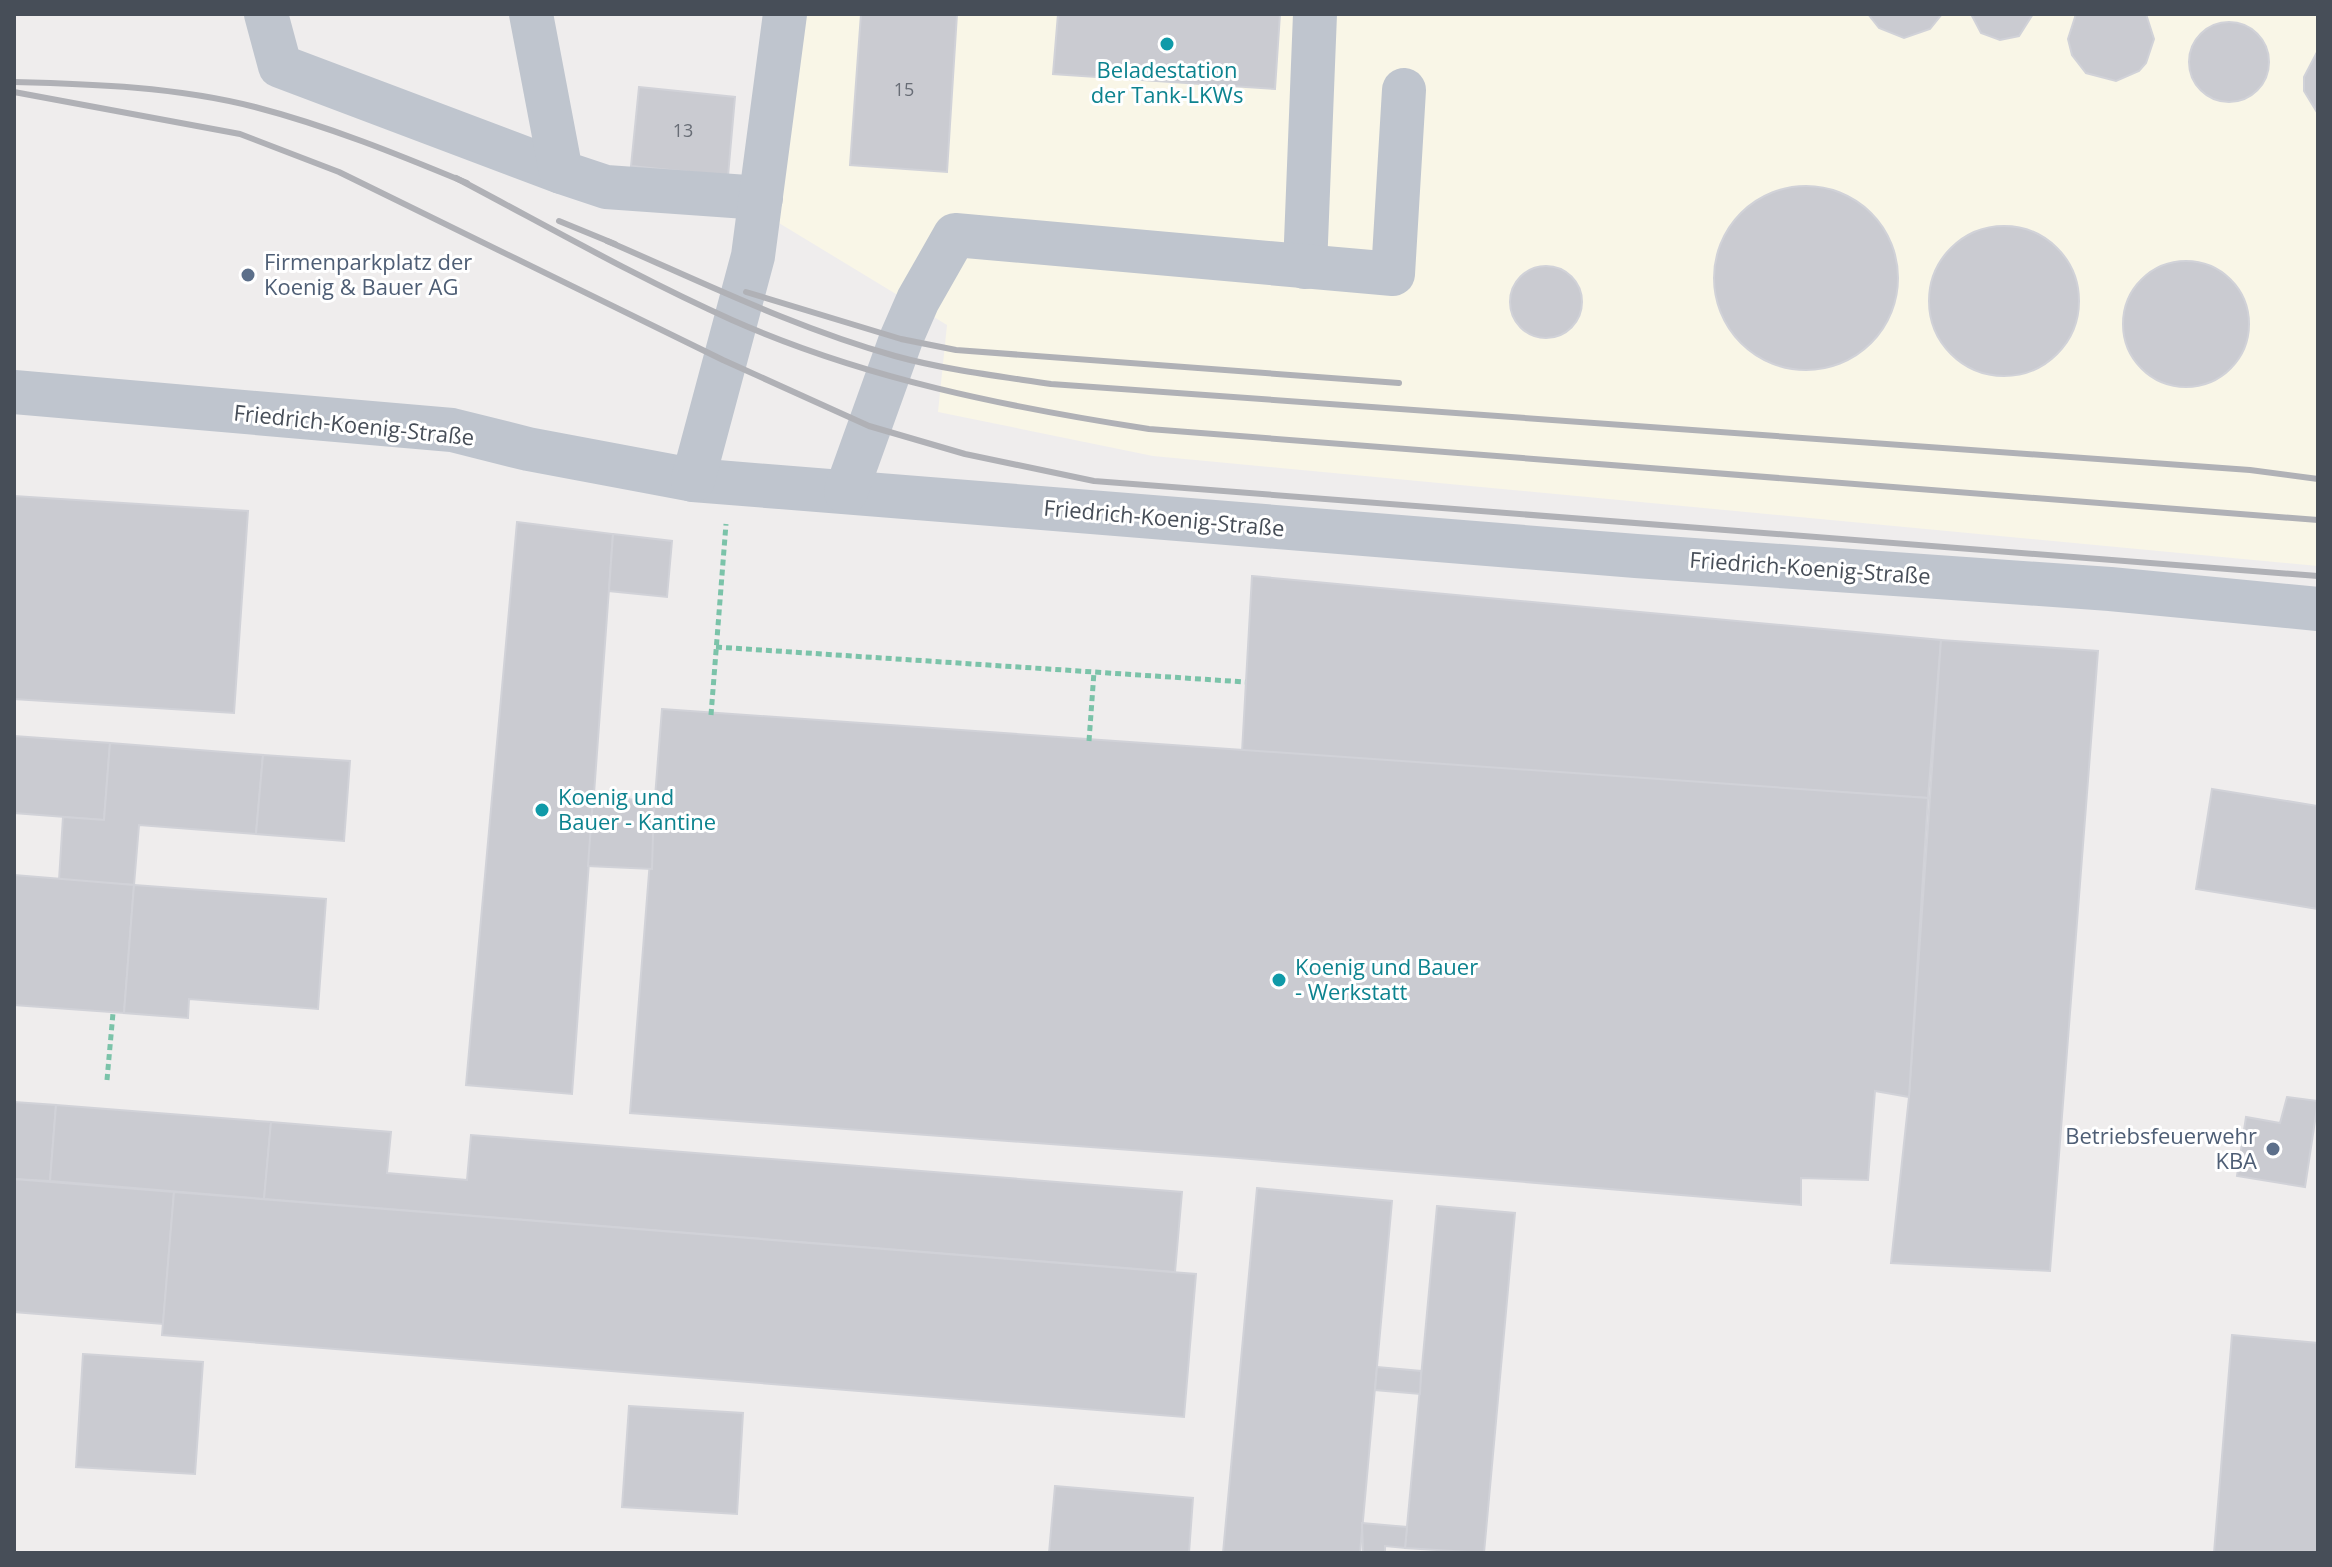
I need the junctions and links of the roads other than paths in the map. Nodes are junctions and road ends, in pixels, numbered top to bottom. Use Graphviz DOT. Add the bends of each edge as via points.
graph roads {
  1 [pos="266,14"];
  2 [pos="531,14"];
  3 [pos="785,14"];
  4 [pos="1315,14"];
  5 [pos="1404,90"];
  6 [pos="561,172"];
  7 [pos="761,198"];
  8 [pos="1305,267"];
  9 [pos="14,392"];
  10 [pos="711,482"];
  11 [pos="846,492"];
  12 [pos="2318,609"];
  1 -- 6 [label="street" via="280,66"];
  2 -- 6 [label="street"];
  3 -- 7 [label="street"];
  4 -- 8 [label="street"];
  5 -- 8 [label="street" via="1393,274"];
  6 -- 7 [label="street" via="606,187"];
  7 -- 10 [label="street"];
  8 -- 11 [label="street" via="955,235 901,339"];
  9 -- 10 [label="street, Friedrich-Koenig-Straße" via="452,430"];
  10 -- 11 [label="street, Friedrich-Koenig-Straße"];
  11 -- 12 [label="street, Friedrich-Koenig-Straße"];
}
